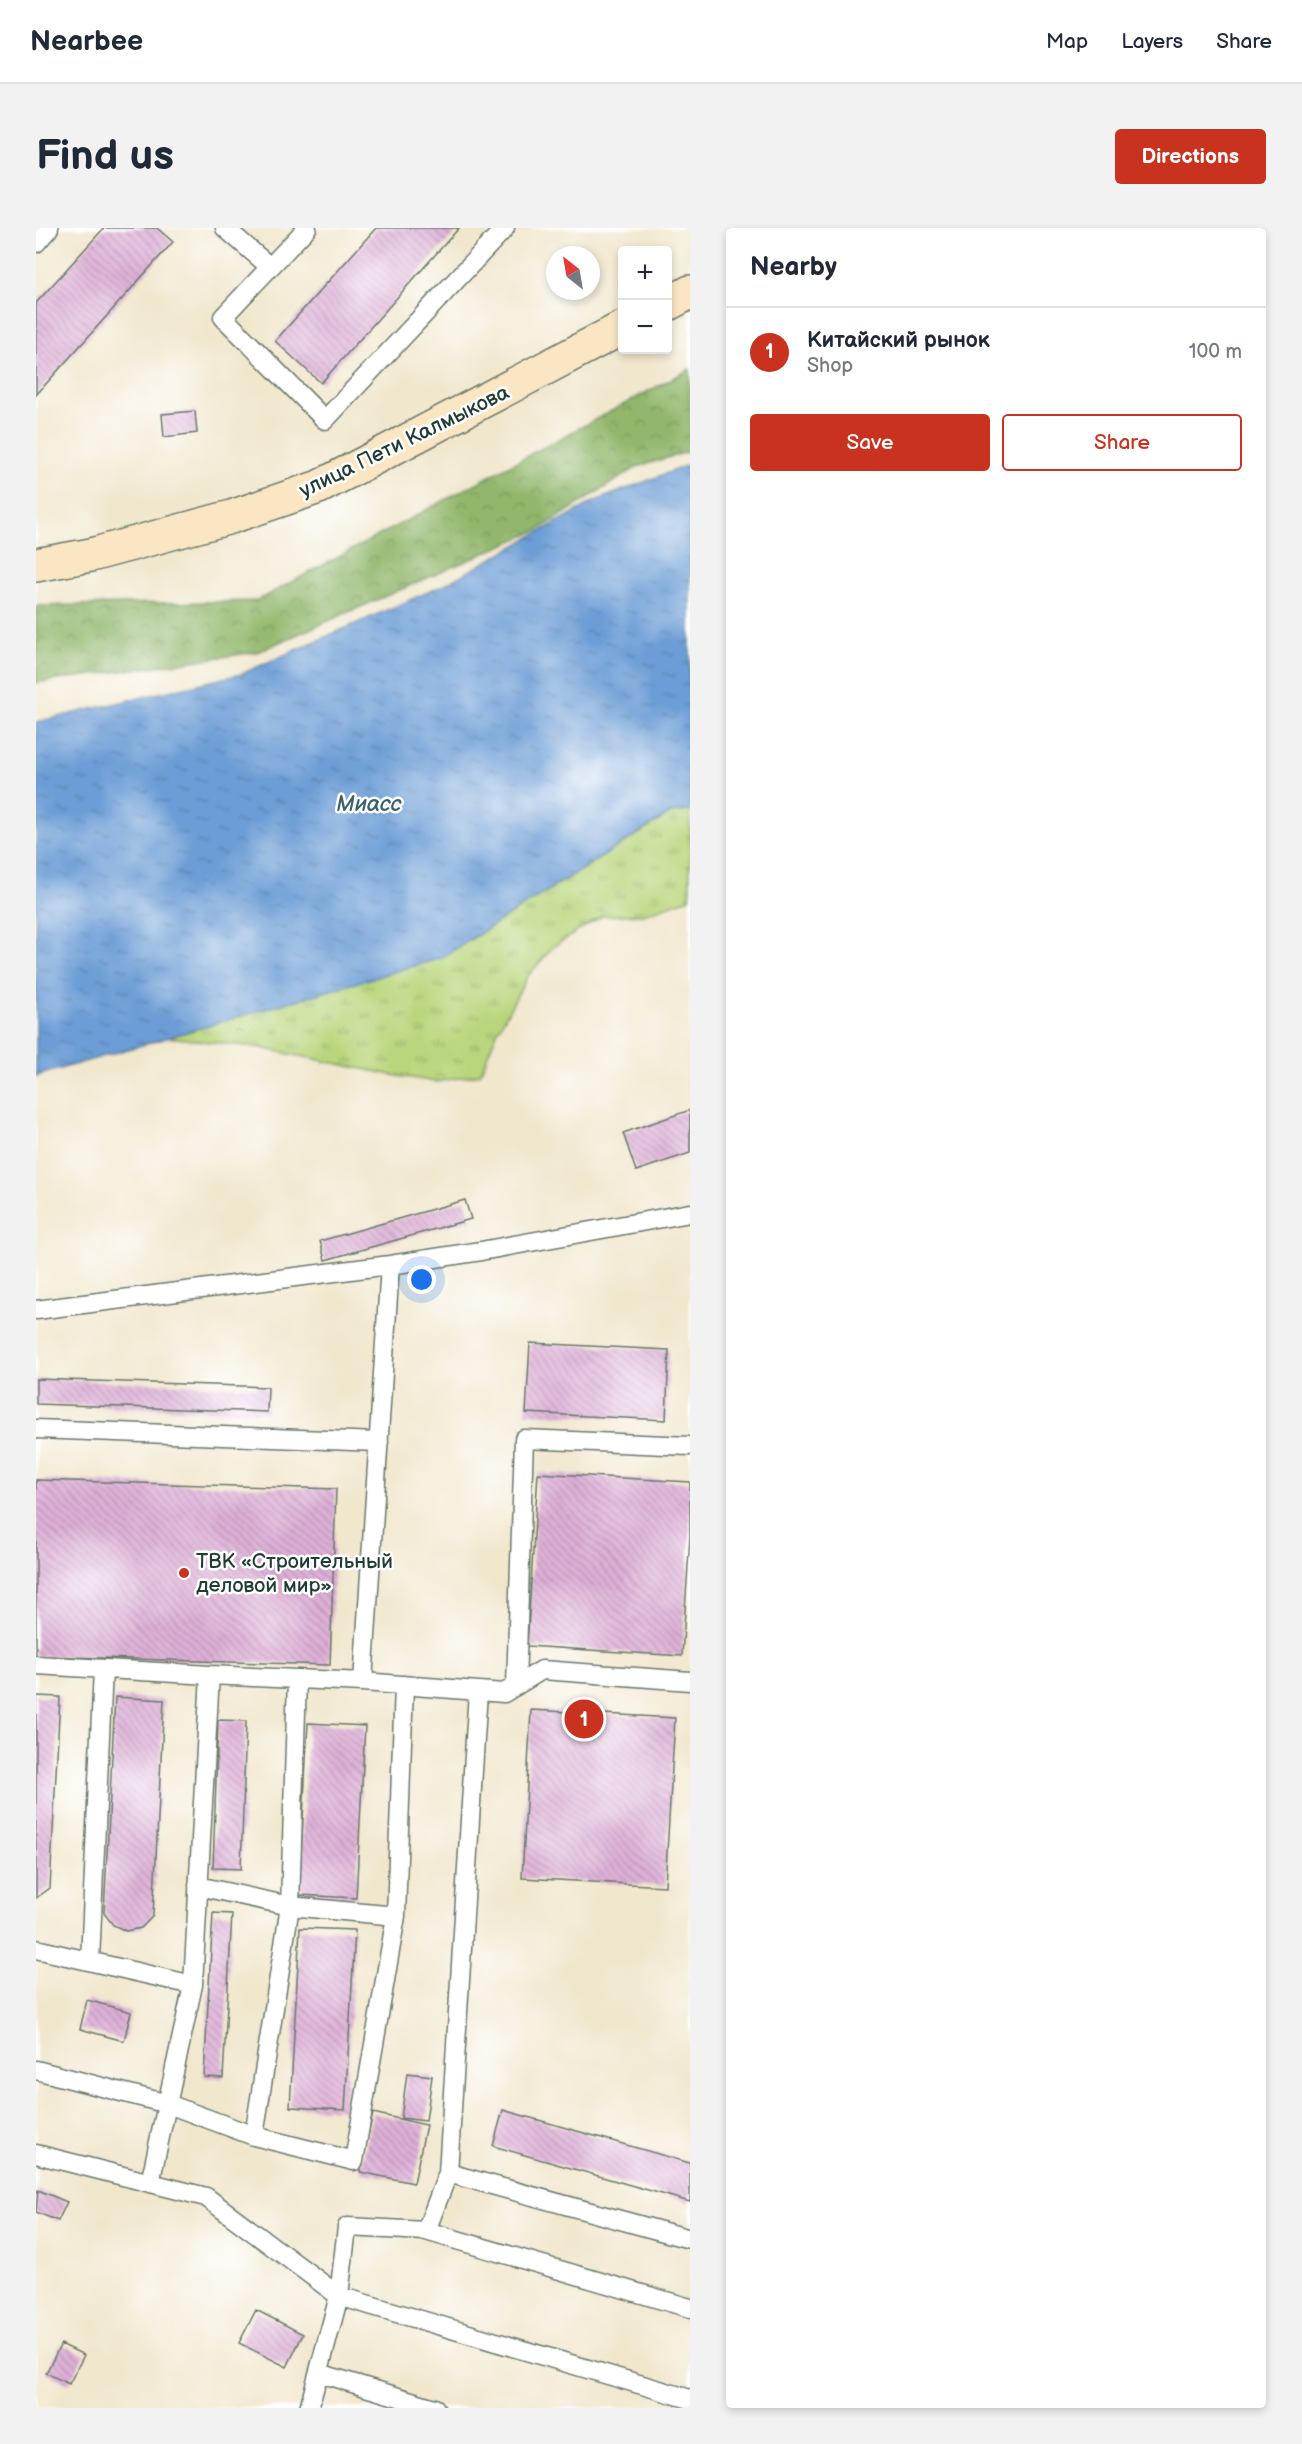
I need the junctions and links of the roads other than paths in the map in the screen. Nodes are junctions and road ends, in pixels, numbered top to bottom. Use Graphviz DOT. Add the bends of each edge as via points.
graph roads {
  1 [pos="49,228"];
  2 [pos="225,228"];
  3 [pos="307,228"];
  4 [pos="506,228"];
  5 [pos="36,243"];
  6 [pos="270,267"];
  7 [pos="690,292"];
  8 [pos="672,302"];
  9 [pos="618,330"];
  10 [pos="36,565"];
  11 [pos="690,1213"];
  12 [pos="390,1265"];
  13 [pos="36,1310"];
  14 [pos="36,1429"];
  15 [pos="379,1442"];
  16 [pos="690,1446"];
  17 [pos="36,1665"];
  18 [pos="103,1669"];
  19 [pos="210,1675"];
  20 [pos="297,1678"];
  21 [pos="690,1681"];
  22 [pos="363,1682"];
  23 [pos="404,1685"];
  24 [pos="516,1686"];
  25 [pos="478,1691"];
  26 [pos="198,1886"];
  27 [pos="290,1906"];
  28 [pos="396,1916"];
  29 [pos="36,1949"];
  30 [pos="90,1961"];
  31 [pos="193,1985"];
  32 [pos="36,2070"];
  33 [pos="168,2104"];
  34 [pos="254,2136"];
  35 [pos="36,2154"];
  36 [pos="448,2173"];
  37 [pos="150,2183"];
  38 [pos="426,2231"];
  39 [pos="690,2239"];
  40 [pos="339,2296"];
  41 [pos="690,2308"];
  42 [pos="319,2373"];
  43 [pos="690,2399"];
  44 [pos="309,2408"];
  45 [pos="435,2408"];
  1 -- 5 [label="lane"];
  2 -- 6 [label="lane"];
  3 -- 6 [label="lane"];
  4 -- 6 [label="lane" via="325,420 223,317"];
  7 -- 8 [label="main road"];
  9 -- 10 [label="main road, улица Пети Калмыкова" via="319,487 231,518 91,555"];
  11 -- 12 [label="lane"];
  12 -- 13 [label="lane"];
  12 -- 15 [label="lane"];
  14 -- 15 [label="lane"];
  15 -- 22 [label="lane"];
  16 -- 24 [label="lane" via="524,1439"];
  17 -- 18 [label="lane"];
  18 -- 19 [label="lane"];
  18 -- 30 [label="lane"];
  19 -- 20 [label="lane"];
  19 -- 26 [label="lane"];
  20 -- 22 [label="lane"];
  20 -- 27 [label="lane"];
  21 -- 24 [label="lane" via="542,1670"];
  22 -- 23 [label="lane"];
  23 -- 25 [label="lane"];
  23 -- 28 [label="lane"];
  24 -- 25 [label="lane" via="504,1693"];
  25 -- 36 [label="lane"];
  26 -- 27 [label="lane"];
  26 -- 31 [label="lane"];
  27 -- 28 [label="lane"];
  27 -- 34 [label="lane"];
  28 -- 34 [label="lane" via="354,2161"];
  29 -- 30 [label="lane"];
  30 -- 31 [label="lane"];
  31 -- 33 [label="lane"];
  32 -- 33 [label="lane"];
  33 -- 34 [label="lane"];
  33 -- 37 [label="lane"];
  35 -- 37 [label="lane"];
  36 -- 38 [label="lane"];
  36 -- 39 [label="lane"];
  37 -- 40 [label="lane" via="206,2197"];
  38 -- 40 [label="lane" via="347,2227"];
  38 -- 41 [label="lane"];
  40 -- 42 [label="lane"];
  40 -- 43 [label="lane"];
  42 -- 44 [label="lane"];
  42 -- 45 [label="lane"];
}
